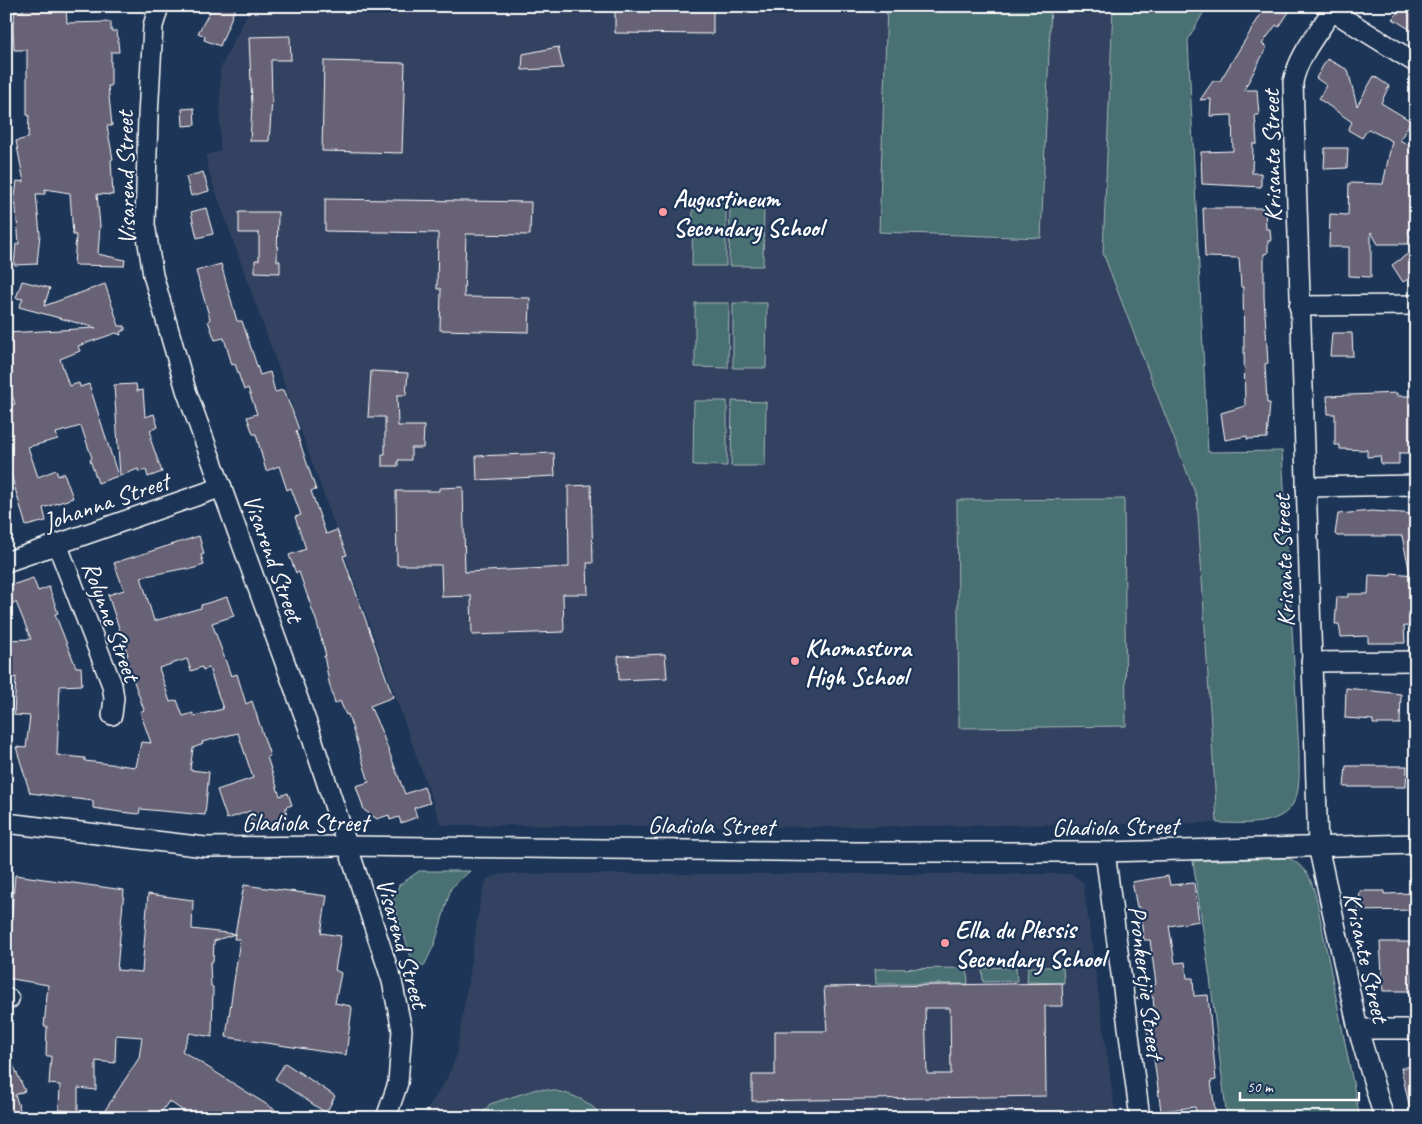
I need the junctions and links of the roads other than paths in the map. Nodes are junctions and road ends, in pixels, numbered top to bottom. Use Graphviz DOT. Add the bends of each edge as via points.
graph roads {
  1 [pos="159,6"];
  2 [pos="1333,9"];
  3 [pos="1416,63"];
  4 [pos="1416,305"];
  5 [pos="1299,306"];
  6 [pos="1416,485"];
  7 [pos="222,487"];
  8 [pos="1306,487"];
  9 [pos="57,544"];
  10 [pos="6,562"];
  11 [pos="1416,661"];
  12 [pos="1311,662"];
  13 [pos="112,715"];
  14 [pos="6,823"];
  15 [pos="1416,844"];
  16 [pos="347,846"];
  17 [pos="1318,846"];
  18 [pos="1106,852"];
  19 [pos="1358,1029"];
  20 [pos="1416,1029"];
  21 [pos="386,1118"];
  22 [pos="1140,1118"];
  23 [pos="1384,1118"];
  1 -- 7 [label="street, Visarend Street" via="153,26 145,224 153,275 186,390"];
  2 -- 3 [label="street"];
  2 -- 5 [label="street, Krisante Street" via="1303,53 1293,82"];
  4 -- 5 [label="street"];
  5 -- 8 [label="street, Krisante Street"];
  6 -- 8 [label="street"];
  7 -- 9 [label="street, Johanna Street"];
  7 -- 16 [label="street, Visarend Street" via="308,726"];
  8 -- 12 [label="street, Krisante Street"];
  9 -- 10 [label="street, Johanna Street"];
  9 -- 13 [label="street, Rolynne Street" via="112,685"];
  11 -- 12 [label="street"];
  12 -- 17 [label="street, Krisante Street"];
  14 -- 16 [label="street, Gladiola Street" via="205,847"];
  15 -- 17 [label="street, Gladiola Street"];
  16 -- 18 [label="street, Gladiola Street"];
  16 -- 21 [label="street, Visarend Street" via="381,946 402,1030 398,1083"];
  17 -- 18 [label="street, Gladiola Street"];
  17 -- 19 [label="street, Krisante Street"];
  18 -- 22 [label="street, Pronkertjie Street"];
  19 -- 20 [label="street"];
  19 -- 23 [label="street, Krisante Street"];
}
